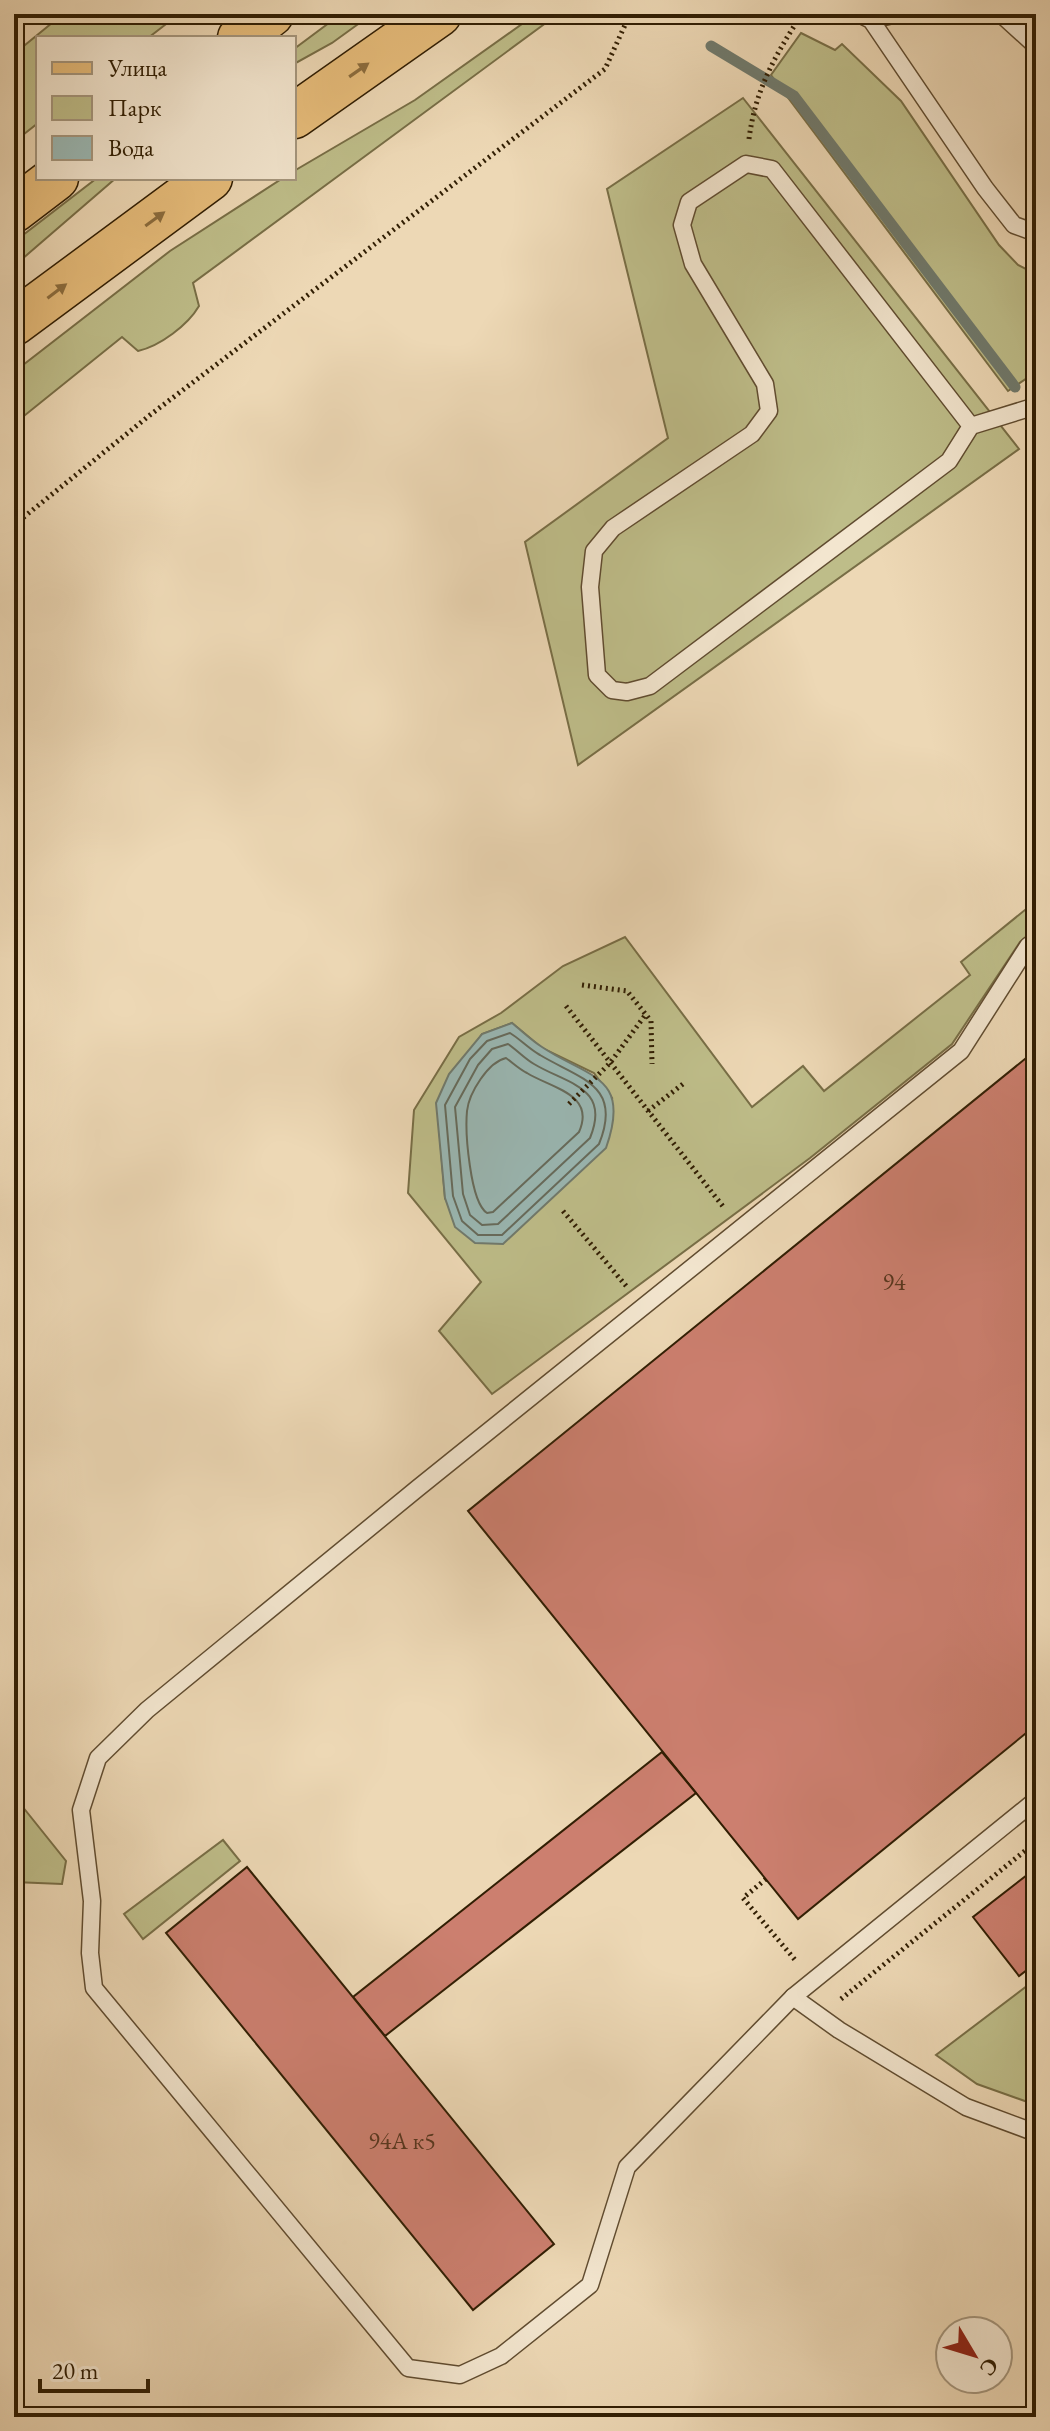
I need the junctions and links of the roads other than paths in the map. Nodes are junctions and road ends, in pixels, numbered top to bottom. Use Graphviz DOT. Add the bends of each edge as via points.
graph roads {
  1 [pos="271,14"];
  2 [pos="439,14"];
  3 [pos="897,14"];
  4 [pos="1000,14"];
  5 [pos="865,17"];
  6 [pos="243,36"];
  7 [pos="1034,40"];
  8 [pos="296,114"];
  9 [pos="53,180"];
  10 [pos="207,180"];
  11 [pos="14,210"];
  12 [pos="1036,233"];
  13 [pos="14,323"];
  14 [pos="1036,406"];
  15 [pos="971,426"];
  16 [pos="1036,940"];
  17 [pos="1036,1800"];
  18 [pos="793,1997"];
  19 [pos="1036,2133"];
  1 -- 6 [label="main road"];
  8 -- 2 [label="main road, one-way"];
  3 -- 5 [label="lane"];
  4 -- 7 [label="lane"];
  5 -- 12 [label="lane" via="1014,225"];
  9 -- 11 [label="main road"];
  13 -- 10 [label="main road, one-way"];
  14 -- 15 [label="lane"];
  15 -- 15 [label="lane" via="949,461 650,686 612,690 597,675 590,587 594,551 613,528 752,434 769,411 765,384 693,264 682,225 689,202 746,164 772,169"];
  16 -- 18 [label="lane" via="961,1051 147,1710 98,1758 81,1810 92,1901 94,1988 408,2368 460,2375 501,2356 590,2285 627,2167"];
  17 -- 18 [label="lane"];
  18 -- 19 [label="lane" via="966,2107"];
}
